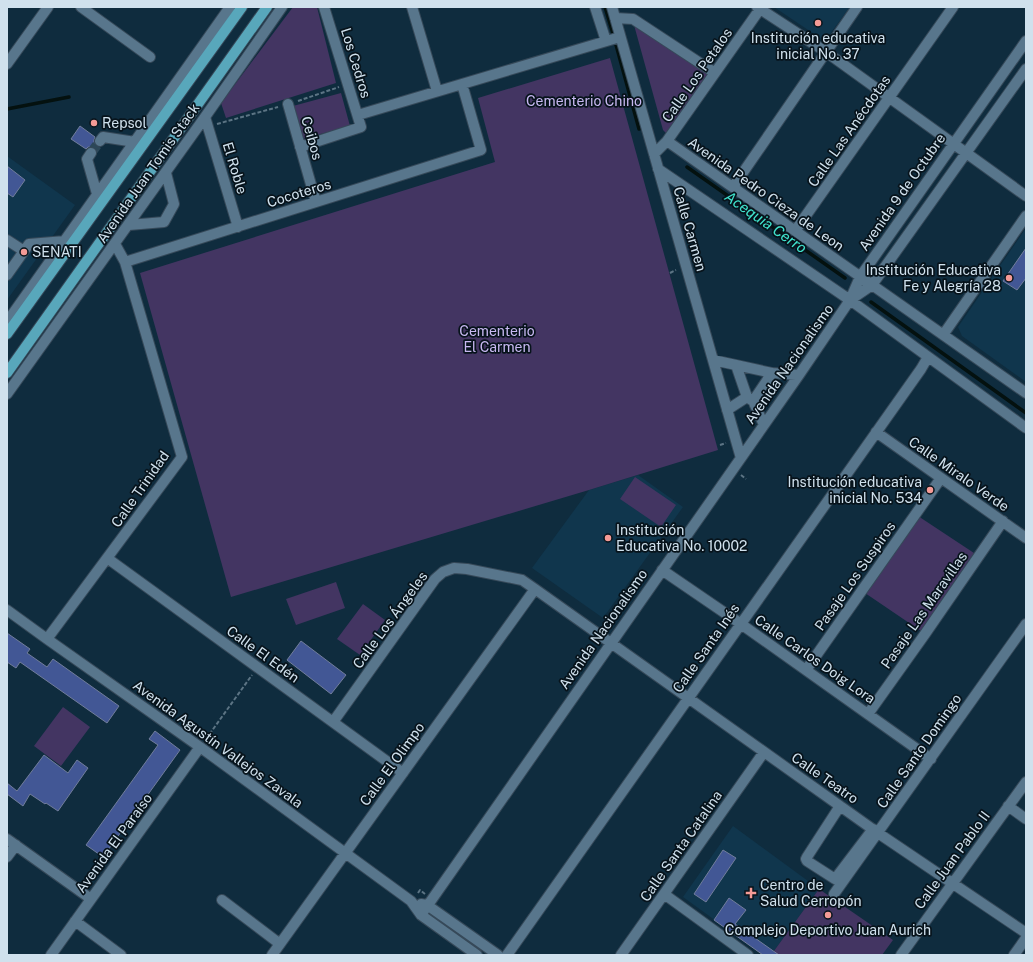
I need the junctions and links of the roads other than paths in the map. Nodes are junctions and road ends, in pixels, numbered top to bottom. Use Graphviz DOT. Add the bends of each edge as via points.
graph roads {
  1 [pos="48,7"];
  2 [pos="81,7"];
  3 [pos="230,7"];
  4 [pos="242,7"];
  5 [pos="267,7"];
  6 [pos="282,7"];
  7 [pos="324,7"];
  8 [pos="412,7"];
  9 [pos="595,7"];
  10 [pos="612,7"];
  11 [pos="857,7"];
  12 [pos="952,7"];
  13 [pos="758,8"];
  14 [pos="615,18"];
  15 [pos="620,37"];
  16 [pos="606,41"];
  17 [pos="1026,41"];
  18 [pos="826,52"];
  19 [pos="150,57"];
  20 [pos="7,64"];
  21 [pos="1026,69"];
  22 [pos="715,73"];
  23 [pos="462,84"];
  24 [pos="437,91"];
  25 [pos="889,98"];
  26 [pos="288,104"];
  27 [pos="358,115"];
  28 [pos="206,122"];
  29 [pos="100,141"];
  30 [pos="667,141"];
  31 [pos="135,142"];
  32 [pos="953,144"];
  33 [pos="300,147"];
  34 [pos="91,153"];
  35 [pos="966,153"];
  36 [pos="654,154"];
  37 [pos="658,169"];
  38 [pos="166,173"];
  39 [pos="733,187"];
  40 [pos="97,194"];
  41 [pos="1026,196"];
  42 [pos="316,202"];
  43 [pos="1026,216"];
  44 [pos="129,224"];
  45 [pos="238,227"];
  46 [pos="795,231"];
  47 [pos="7,240"];
  48 [pos="64,241"];
  49 [pos="115,244"];
  50 [pos="24,251"];
  51 [pos="125,262"];
  52 [pos="7,275"];
  53 [pos="860,277"];
  54 [pos="872,285"];
  55 [pos="850,300"];
  56 [pos="7,322"];
  57 [pos="7,334"];
  58 [pos="943,335"];
  59 [pos="928,357"];
  60 [pos="713,360"];
  61 [pos="736,365"];
  62 [pos="7,373"];
  63 [pos="772,373"];
  64 [pos="799,375"];
  65 [pos="1026,393"];
  66 [pos="7,394"];
  67 [pos="750,399"];
  68 [pos="727,410"];
  69 [pos="764,425"];
  70 [pos="1026,428"];
  71 [pos="876,432"];
  72 [pos="741,458"];
  73 [pos="941,478"];
  74 [pos="1003,522"];
  75 [pos="1026,538"];
  76 [pos="107,558"];
  77 [pos="662,570"];
  78 [pos="535,589"];
  79 [pos="7,610"];
  80 [pos="741,624"];
  81 [pos="1026,624"];
  82 [pos="47,639"];
  83 [pos="611,643"];
  84 [pos="806,670"];
  85 [pos="688,698"];
  86 [pos="868,714"];
  87 [pos="333,722"];
  88 [pos="200,748"];
  89 [pos="764,752"];
  90 [pos="931,759"];
  91 [pos="403,773"];
  92 [pos="1026,782"];
  93 [pos="840,806"];
  94 [pos="1008,806"];
  95 [pos="1026,819"];
  96 [pos="876,831"];
  97 [pos="7,839"];
  98 [pos="16,845"];
  99 [pos="345,853"];
  100 [pos="7,857"];
  101 [pos="953,884"];
  102 [pos="664,894"];
  103 [pos="834,894"];
  104 [pos="91,899"];
  105 [pos="222,900"];
  106 [pos="411,901"];
  107 [pos="427,905"];
  108 [pos="421,915"];
  109 [pos="75,921"];
  110 [pos="1026,933"];
  111 [pos="1026,938"];
  112 [pos="280,944"];
  113 [pos="735,951"];
  114 [pos="51,955"];
  115 [pos="121,955"];
  116 [pos="272,955"];
  117 [pos="477,955"];
  118 [pos="498,955"];
  119 [pos="507,955"];
  120 [pos="621,955"];
  121 [pos="748,955"];
  122 [pos="901,955"];
  123 [pos="1014,955"];
  1 -- 20 [label="street"];
  2 -- 19 [label="street"];
  3 -- 31 [label="street, Avenida Juan Tomis Stack"];
  4 -- 57 [label="main road, Avenida Juan Tomis Stack"];
  5 -- 62 [label="main road, Avenida Juan Tomis Stack"];
  6 -- 28 [label="street, Avenida Juan Tomis Stack"];
  7 -- 27 [label="street, Los Cedros"];
  8 -- 24 [label="street"];
  9 -- 16 [label="street"];
  10 -- 14 [label="street, Calle Carmen"];
  11 -- 18 [label="street"];
  12 -- 25 [label="street, Calle Las Anécdotas"];
  13 -- 18 [label="street"];
  13 -- 22 [label="street, Calle Los Petalos"];
  14 -- 15 [label="street, Calle Carmen"];
  14 -- 22 [label="street" via="633,19"];
  15 -- 16 [label="street"];
  15 -- 36 [label="street, Calle Carmen"];
  16 -- 23 [label="street"];
  17 -- 32 [label="street, Avenida 9 de Octubre"];
  18 -- 25 [label="street"];
  18 -- 39 [label="street"];
  21 -- 35 [label="street, Avenida 9 de Octubre"];
  22 -- 30 [label="street, Calle Los Petalos"];
  23 -- 24 [label="street"];
  23 -- 42 [label="street, Cocoteros" via="482,150"];
  24 -- 27 [label="street"];
  25 -- 32 [label="street"];
  25 -- 46 [label="street, Calle Las Anécdotas"];
  26 -- 33 [label="street, Ceibos"];
  27 -- 33 [label="street, Los Cedros" via="361,127"];
  28 -- 38 [label="street, Avenida Juan Tomis Stack"];
  28 -- 45 [label="street, El Roble"];
  29 -- 31 [label="street" via="103,137"];
  30 -- 36 [label="street, Calle Los Petalos"];
  30 -- 39 [label="street, Avenida Pedro Cieza de Leon"];
  31 -- 40 [label="street, Avenida Juan Tomis Stack"];
  32 -- 35 [label="street"];
  32 -- 53 [label="street, Avenida 9 de Octubre"];
  33 -- 42 [label="street, Ceibos"];
  34 -- 40 [label="street" via="87,159"];
  35 -- 41 [label="street"];
  35 -- 54 [label="street, Avenida 9 de Octubre"];
  36 -- 37 [label="street, Calle Carmen"];
  37 -- 55 [label="street"];
  37 -- 60 [label="street, Calle Carmen"];
  38 -- 44 [label="street, Avenida Juan Tomis Stack"];
  38 -- 44 [label="street" via="174,204 164,222"];
  39 -- 46 [label="street, Avenida Pedro Cieza de Leon"];
  40 -- 48 [label="street, Avenida Juan Tomis Stack"];
  42 -- 45 [label="street, Cocoteros"];
  43 -- 58 [label="street"];
  44 -- 49 [label="street, Avenida Juan Tomis Stack"];
  45 -- 51 [label="street, Cocoteros"];
  46 -- 53 [label="street, Avenida Pedro Cieza de Leon"];
  47 -- 50 [label="street"];
  48 -- 50 [label="street" via="29,244"];
  48 -- 56 [label="street, Avenida Juan Tomis Stack"];
  49 -- 51 [label="street, Calle Trinidad"];
  49 -- 66 [label="street, Avenida Juan Tomis Stack"];
  50 -- 52 [label="street"];
  51 -- 76 [label="street, Calle Trinidad" via="182,457"];
  53 -- 54 [label="street, Avenida Pedro Cieza de Leon"];
  53 -- 55 [label="street, Avenida 9 de Octubre"];
  54 -- 55 [label="street, Avenida 9 de Octubre"];
  54 -- 58 [label="street, Avenida Pedro Cieza de Leon"];
  55 -- 59 [label="street"];
  55 -- 64 [label="street, Avenida Nacionalismo"];
  58 -- 65 [label="street, Avenida Pedro Cieza de Leon"];
  59 -- 70 [label="street"];
  59 -- 71 [label="street, Calle Santa Inés"];
  60 -- 61 [label="street"];
  60 -- 68 [label="street, Calle Carmen"];
  61 -- 63 [label="street"];
  61 -- 67 [label="street"];
  63 -- 64 [label="street"];
  63 -- 67 [label="street"];
  64 -- 69 [label="street, Avenida Nacionalismo"];
  67 -- 68 [label="street"];
  67 -- 69 [label="street"];
  68 -- 72 [label="street, Calle Carmen"];
  69 -- 72 [label="street, Avenida Nacionalismo"];
  71 -- 73 [label="street, Calle Miralo Verde"];
  71 -- 80 [label="street, Calle Santa Inés"];
  72 -- 77 [label="street, Avenida Nacionalismo"];
  73 -- 74 [label="street, Calle Miralo Verde"];
  73 -- 84 [label="street, Pasaje Los Suspiros"];
  74 -- 75 [label="street, Calle Miralo Verde"];
  74 -- 86 [label="street, Pasaje Las Maravillas"];
  76 -- 82 [label="street, Calle Trinidad"];
  76 -- 87 [label="street, Calle El Edén"];
  77 -- 80 [label="street, Calle Carlos Doig Lora"];
  77 -- 83 [label="street, Avenida Nacionalismo"];
  78 -- 83 [label="street, Calle Los Ángeles"];
  78 -- 87 [label="street, Calle Los Ángeles" via="522,580 467,568 454,568 443,572 435,579"];
  78 -- 91 [label="street, Calle El Olimpo"];
  79 -- 82 [label="street, Avenida Agustín Vallejos Zavala"];
  80 -- 84 [label="street, Calle Carlos Doig Lora"];
  80 -- 85 [label="street, Calle Santa Inés"];
  81 -- 90 [label="street, Calle Santo Domingo"];
  82 -- 88 [label="street, Avenida Agustín Vallejos Zavala"];
  83 -- 85 [label="street, Calle Teatro"];
  83 -- 107 [label="street, Avenida Nacionalismo"];
  84 -- 86 [label="street, Calle Carlos Doig Lora"];
  85 -- 89 [label="street, Calle Teatro"];
  85 -- 119 [label="street, Calle Santa Inés"];
  86 -- 90 [label="street, Calle Carlos Doig Lora"];
  87 -- 91 [label="street, Calle El Edén"];
  88 -- 99 [label="street, Avenida Agustín Vallejos Zavala"];
  88 -- 104 [label="street, Avenida El Paraíso"];
  89 -- 93 [label="street, Calle Teatro"];
  89 -- 102 [label="street, Calle Santa Catalina"];
  90 -- 96 [label="street, Calle Santo Domingo"];
  91 -- 99 [label="street, Calle El Olimpo"];
  92 -- 94 [label="street, Calle Juan Pablo II"];
  93 -- 96 [label="street, Calle Teatro"];
  93 -- 96 [label="street" via="807,861 835,879"];
  94 -- 95 [label="street"];
  94 -- 101 [label="street, Calle Juan Pablo II"];
  96 -- 101 [label="street, Calle Teatro"];
  96 -- 103 [label="street, Calle Santo Domingo"];
  97 -- 98 [label="street"];
  98 -- 100 [label="street"];
  98 -- 104 [label="street"];
  99 -- 106 [label="street, Avenida Agustín Vallejos Zavala"];
  99 -- 112 [label="street, Calle El Olimpo"];
  101 -- 110 [label="street, Calle Teatro"];
  101 -- 122 [label="street, Calle Juan Pablo II"];
  102 -- 113 [label="street"];
  102 -- 120 [label="street, Calle Santa Catalina"];
  104 -- 109 [label="street, Avenida El Paraíso"];
  105 -- 112 [label="street"];
  106 -- 107 [label="street, Avenida Agustín Vallejos Zavala"];
  106 -- 108 [label="street, Avenida Agustín Vallejos Zavala"];
  107 -- 108 [label="street, Avenida Nacionalismo"];
  107 -- 118 [label="street, Avenida Agustín Vallejos Zavala"];
  108 -- 117 [label="street, Avenida Agustín Vallejos Zavala"];
  109 -- 114 [label="street, Avenida El Paraíso"];
  109 -- 115 [label="street"];
  111 -- 123 [label="street"];
  112 -- 116 [label="street, Calle El Olimpo"];
  113 -- 121 [label="street"];
}
